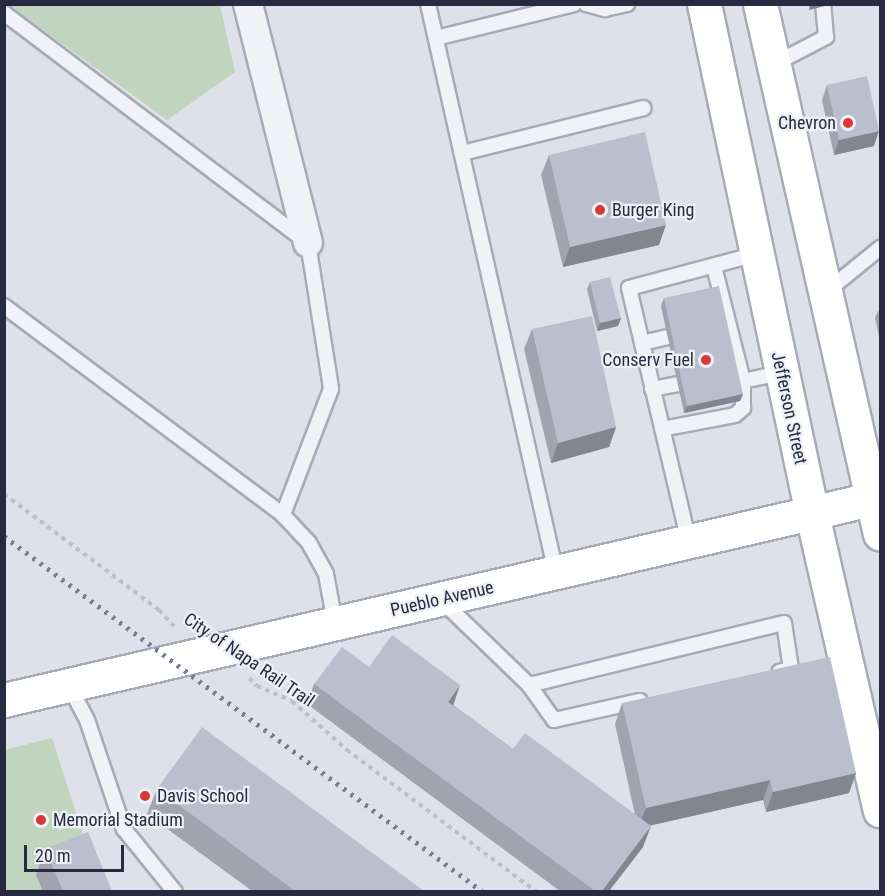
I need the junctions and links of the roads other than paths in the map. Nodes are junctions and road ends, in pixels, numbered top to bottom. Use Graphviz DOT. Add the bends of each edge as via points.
graph roads {
  1 [pos="248,4"];
  2 [pos="428,4"];
  3 [pos="574,4"];
  4 [pos="586,4"];
  5 [pos="627,4"];
  6 [pos="704,4"];
  7 [pos="760,4"];
  8 [pos="823,4"];
  9 [pos="4,13"];
  10 [pos="436,38"];
  11 [pos="774,64"];
  12 [pos="644,108"];
  13 [pos="462,153"];
  14 [pos="308,243"];
  15 [pos="880,248"];
  16 [pos="757,254"];
  17 [pos="714,266"];
  18 [pos="826,292"];
  19 [pos="4,306"];
  20 [pos="668,338"];
  21 [pos="642,343"];
  22 [pos="782,373"];
  23 [pos="739,375"];
  24 [pos="678,384"];
  25 [pos="652,389"];
  26 [pos="662,429"];
  27 [pos="877,498"];
  28 [pos="812,514"];
  29 [pos="283,515"];
  30 [pos="880,534"];
  31 [pos="689,542"];
  32 [pos="556,573"];
  33 [pos="441,599"];
  34 [pos="335,623"];
  35 [pos="768,674"];
  36 [pos="69,685"];
  37 [pos="529,686"];
  38 [pos="655,698"];
  39 [pos="4,700"];
  40 [pos="880,810"];
  41 [pos="176,891"];
  1 -- 14 [label="street"];
  2 -- 10 [label="lane"];
  3 -- 10 [label="lane"];
  4 -- 5 [label="lane" via="605,9"];
  6 -- 16 [label="main road, Jefferson Street"];
  7 -- 11 [label="main road"];
  8 -- 11 [label="lane" via="826,37"];
  9 -- 14 [label="lane"];
  10 -- 13 [label="lane"];
  11 -- 18 [label="main road"];
  12 -- 13 [label="lane"];
  13 -- 32 [label="lane"];
  14 -- 29 [label="lane" via="331,389"];
  15 -- 18 [label="lane"];
  16 -- 17 [label="lane"];
  16 -- 22 [label="main road, Jefferson Street"];
  17 -- 21 [label="lane" via="629,288"];
  17 -- 23 [label="lane"];
  18 -- 27 [label="main road"];
  19 -- 29 [label="lane"];
  20 -- 21 [label="lane"];
  21 -- 25 [label="lane"];
  22 -- 23 [label="lane"];
  22 -- 28 [label="main road, Jefferson Street"];
  23 -- 26 [label="lane" via="743,408 735,415"];
  24 -- 25 [label="lane"];
  25 -- 26 [label="lane"];
  26 -- 31 [label="lane"];
  27 -- 28 [label="main road, Pueblo Avenue"];
  27 -- 30 [label="main road"];
  28 -- 31 [label="main road, Pueblo Avenue"];
  28 -- 40 [label="main road, Jefferson Street"];
  29 -- 34 [label="lane" via="309,543 326,574"];
  31 -- 32 [label="main road, Pueblo Avenue"];
  32 -- 33 [label="main road, Pueblo Avenue"];
  33 -- 34 [label="main road, Pueblo Avenue"];
  33 -- 37 [label="lane"];
  34 -- 36 [label="main road, Pueblo Avenue"];
  35 -- 37 [label="lane" via="791,669 784,623"];
  36 -- 39 [label="main road, Pueblo Avenue"];
  36 -- 41 [label="lane" via="87,720 124,829"];
  37 -- 38 [label="lane" via="554,720"];
}
